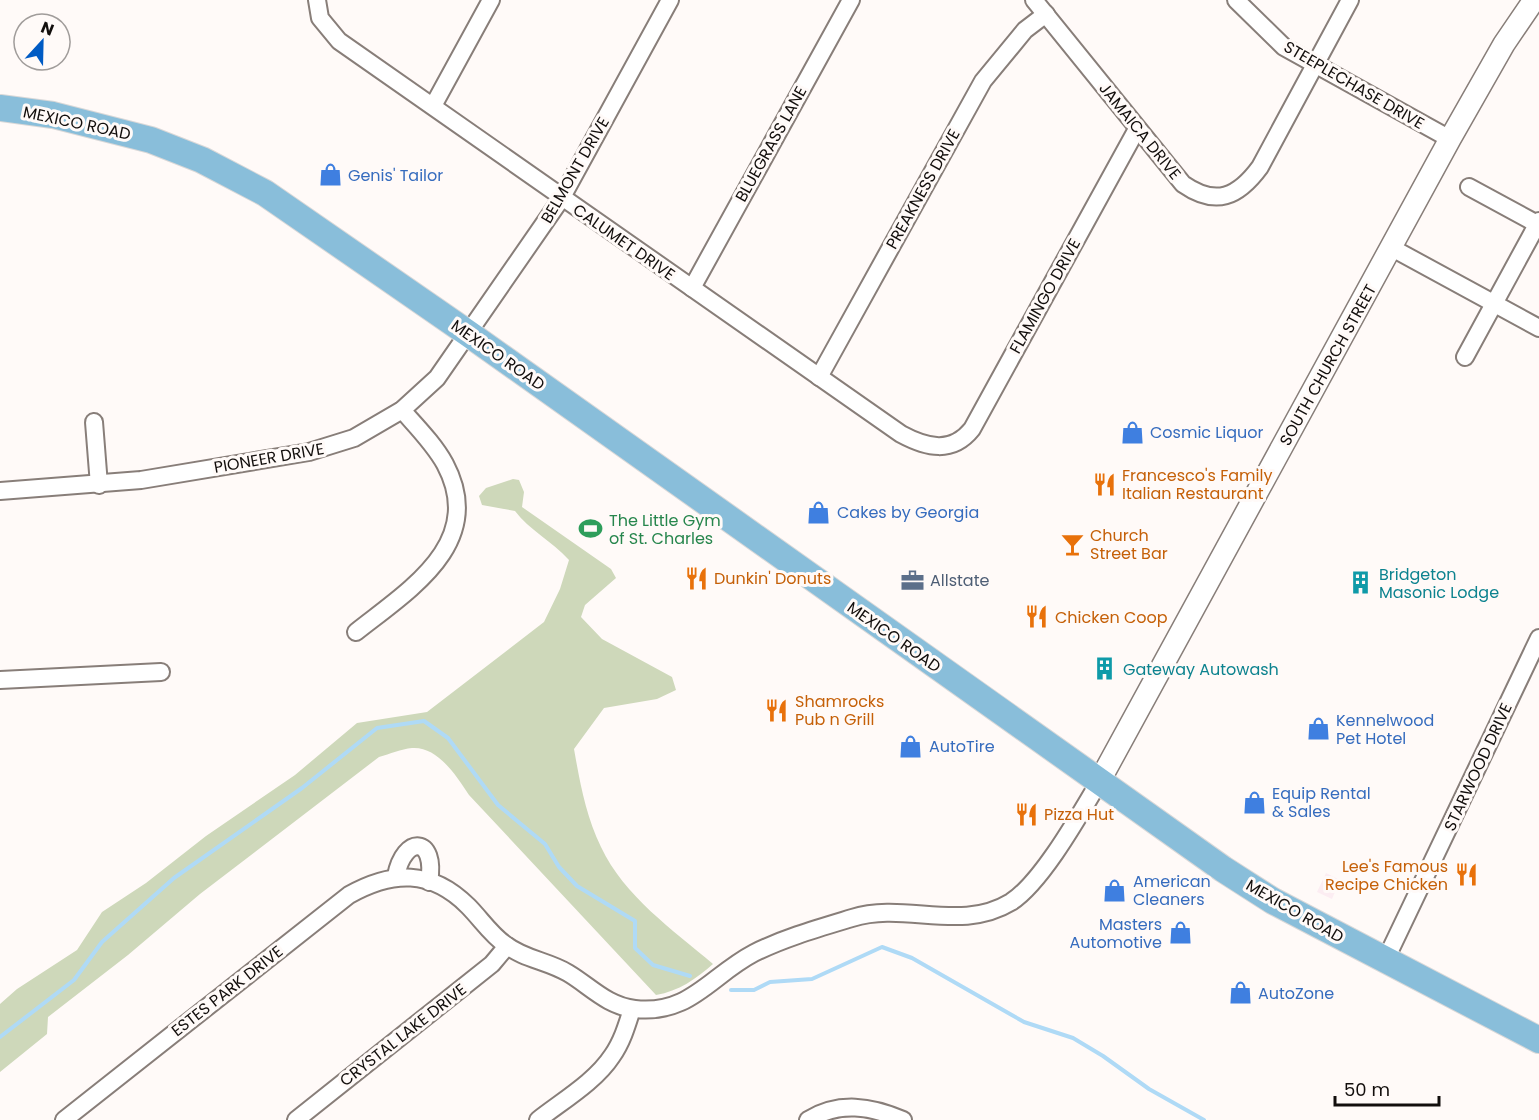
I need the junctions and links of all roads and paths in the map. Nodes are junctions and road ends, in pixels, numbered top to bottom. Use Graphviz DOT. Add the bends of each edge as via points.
graph roads {
  1 [pos="317,0"];
  2 [pos="491,0"];
  3 [pos="670,0"];
  4 [pos="851,0"];
  5 [pos="1034,0"];
  6 [pos="1236,0"];
  7 [pos="1350,0"];
  8 [pos="1534,0"];
  9 [pos="1046,14"];
  10 [pos="1316,66"];
  11 [pos="433,106"];
  12 [pos="0,108"];
  13 [pos="1137,129"];
  14 [pos="1450,139"];
  15 [pos="1469,186"];
  16 [pos="561,199"];
  17 [pos="1538,223"];
  18 [pos="1392,248"];
  19 [pos="692,288"];
  20 [pos="1494,304"];
  21 [pos="1539,328"];
  22 [pos="469,334"];
  23 [pos="1464,357"];
  24 [pos="819,377"];
  25 [pos="402,410"];
  26 [pos="94,422"];
  27 [pos="940,448"];
  28 [pos="99,485"];
  29 [pos="0,491"];
  30 [pos="356,632"];
  31 [pos="1539,638"];
  32 [pos="160,672"];
  33 [pos="0,680"];
  34 [pos="1099,782"];
  35 [pos="396,876"];
  36 [pos="429,882"];
  37 [pos="507,946"];
  38 [pos="1386,961"];
  39 [pos="632,1009"];
  40 [pos="1539,1041"];
  41 [pos="64,1120"];
  42 [pos="296,1120"];
  43 [pos="538,1120"];
  44 [pos="808,1120"];
  45 [pos="903,1120"];
  1 -- 11 [label="street, CALUMET DRIVE" via="320,18 339,41"];
  2 -- 11 [label="street"];
  3 -- 16 [label="street, BELMONT DRIVE"];
  4 -- 19 [label="street, BLUEGRASS LANE"];
  5 -- 9 [label="street, JAMAICA DRIVE"];
  6 -- 10 [label="street, STEEPLECHASE DRIVE" via="1275,40"];
  7 -- 10 [label="street, JAMAICA DRIVE"];
  8 -- 14 [label="street, SOUTH CHURCH STREET"];
  9 -- 13 [label="street, JAMAICA DRIVE"];
  9 -- 24 [label="street, PREAKNESS DRIVE" via="1025,30 983,81"];
  10 -- 13 [label="street, JAMAICA DRIVE" via="1260,167 1235,193 1222,197 1194,191 1183,184"];
  10 -- 14 [label="street, STEEPLECHASE DRIVE"];
  11 -- 16 [label="street, CALUMET DRIVE"];
  12 -- 22 [label="main road, MEXICO ROAD" via="100,125 202,160 294,211"];
  13 -- 27 [label="street, FLAMINGO DRIVE" via="972,429 964,438"];
  14 -- 18 [label="street, SOUTH CHURCH STREET"];
  15 -- 17 [label="street"];
  16 -- 19 [label="street, CALUMET DRIVE"];
  16 -- 22 [label="street, BELMONT DRIVE"];
  17 -- 20 [label="street"];
  18 -- 20 [label="street"];
  18 -- 34 [label="street, SOUTH CHURCH STREET"];
  19 -- 24 [label="street, CALUMET DRIVE"];
  20 -- 21 [label="street"];
  20 -- 23 [label="street"];
  22 -- 25 [label="street, PIONEER DRIVE" via="438,378"];
  22 -- 34 [label="main road, MEXICO ROAD"];
  24 -- 27 [label="street, CALUMET DRIVE" via="901,434 917,443"];
  25 -- 28 [label="street, PIONEER DRIVE" via="335,446"];
  25 -- 30 [label="street" via="437,450 452,479 456,495 452,532 434,568"];
  26 -- 28 [label="street"];
  28 -- 29 [label="street, PIONEER DRIVE"];
  31 -- 38 [label="street, STARWOOD DRIVE"];
  32 -- 33 [label="street"];
  34 -- 38 [label="main road, MEXICO ROAD" via="1273,901"];
  34 -- 39 [label="street, SOUTH CHURCH STREET" via="1030,884 995,911 952,918 878,913 855,917 753,954 683,1003"];
  35 -- 36 [label="street, ESTES PARK DRIVE"];
  35 -- 36 [label="street" via="406,852 419,846 430,857"];
  35 -- 41 [label="street, ESTES PARK DRIVE" via="349,895"];
  36 -- 37 [label="street, ESTES PARK DRIVE" via="467,905"];
  37 -- 39 [label="street, ESTES PARK DRIVE" via="567,973 603,999"];
  37 -- 42 [label="street, CRYSTAL LAKE DRIVE" via="492,964"];
  38 -- 40 [label="main road, MEXICO ROAD"];
  39 -- 43 [label="street" via="612,1058"];
  44 -- 45 [label="street" via="821,1112 854,1107"];
}
